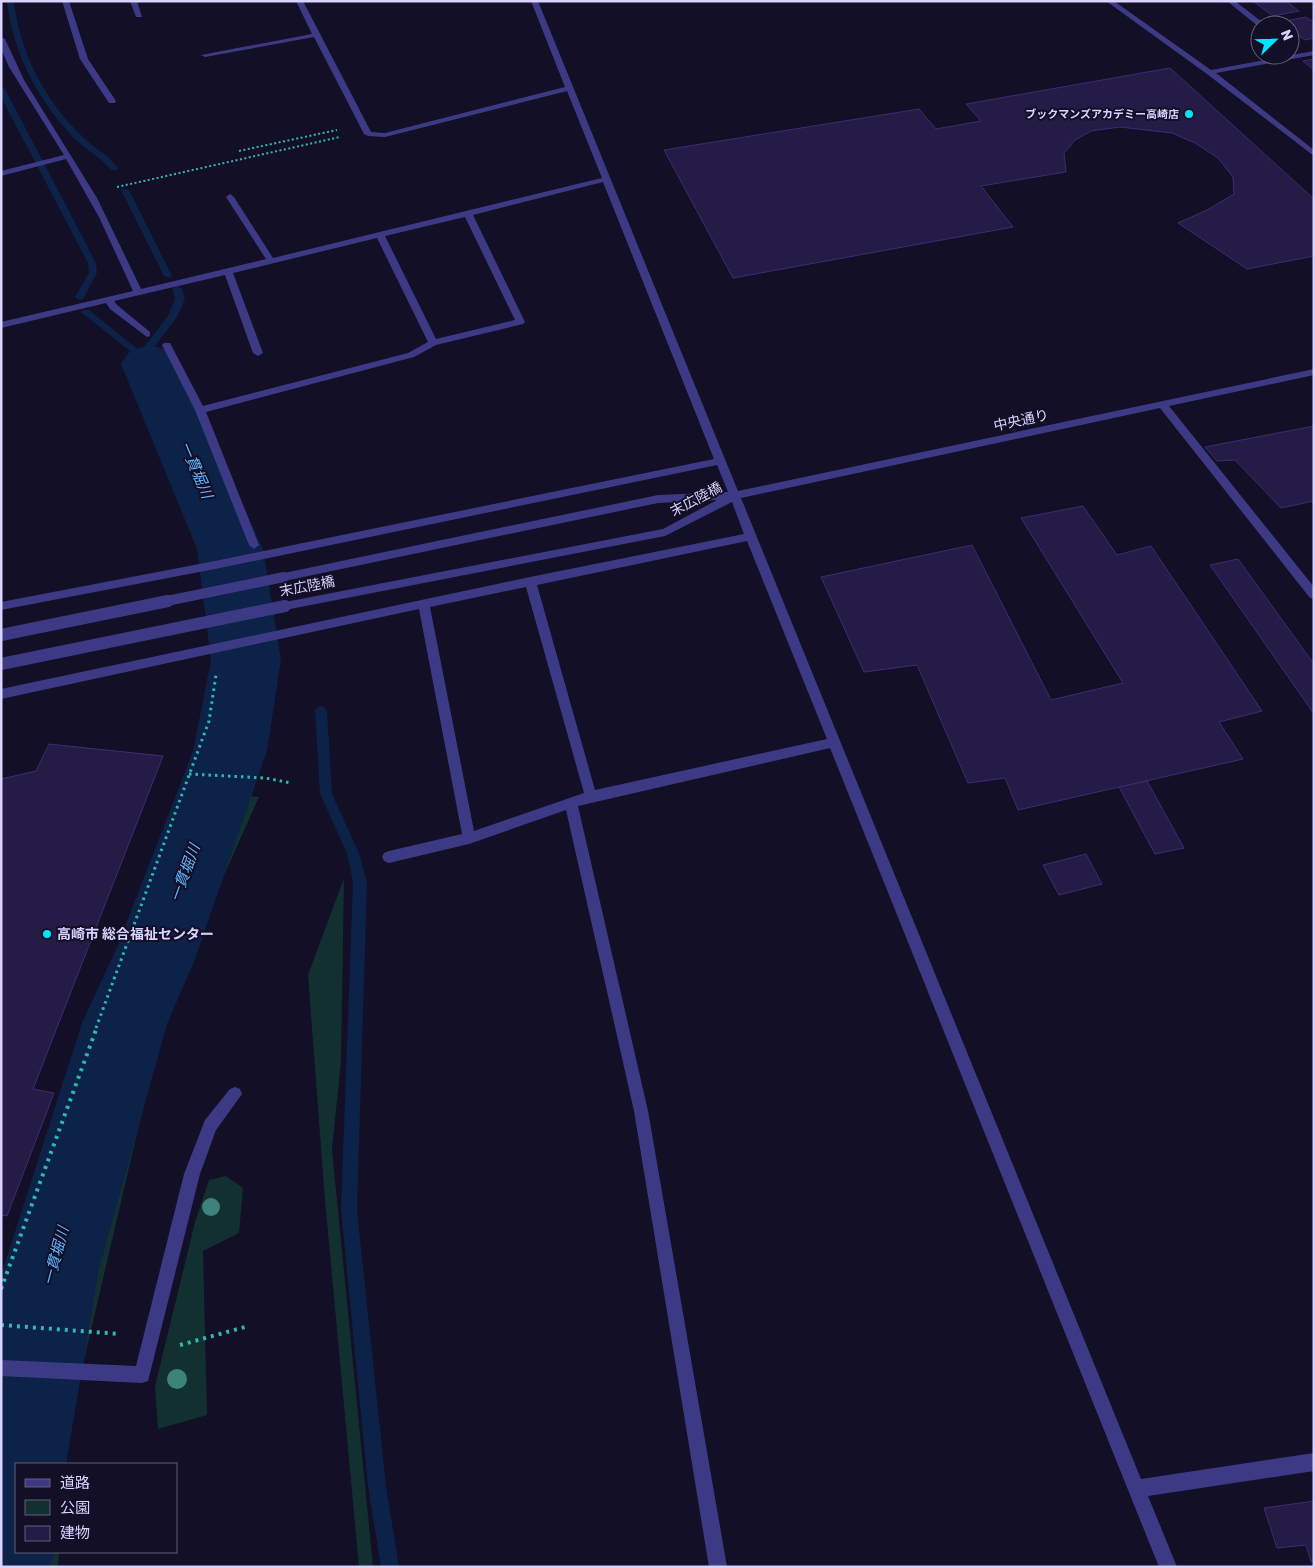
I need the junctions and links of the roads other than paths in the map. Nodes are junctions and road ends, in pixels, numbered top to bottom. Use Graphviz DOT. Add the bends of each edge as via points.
graph roads {
  1 [pos="65,1"];
  2 [pos="133,1"];
  3 [pos="299,1"];
  4 [pos="534,1"];
  5 [pos="1109,1"];
  6 [pos="1230,1"];
  7 [pos="139,15"];
  8 [pos="1250,16"];
  9 [pos="316,35"];
  10 [pos="1,39"];
  11 [pos="1314,53"];
  12 [pos="205,55"];
  13 [pos="1302,55"];
  14 [pos="1210,72"];
  15 [pos="568,88"];
  16 [pos="112,101"];
  17 [pos="1314,154"];
  18 [pos="68,156"];
  19 [pos="1,174"];
  20 [pos="606,179"];
  21 [pos="230,197"];
  22 [pos="468,214"];
  23 [pos="379,234"];
  24 [pos="272,261"];
  25 [pos="228,272"];
  26 [pos="138,293"];
  27 [pos="109,300"];
  28 [pos="1,325"];
  29 [pos="147,334"];
  30 [pos="433,343"];
  31 [pos="167,345"];
  32 [pos="258,353"];
  33 [pos="1314,372"];
  34 [pos="1162,404"];
  35 [pos="200,410"];
  36 [pos="720,461"];
  37 [pos="734,496"];
  38 [pos="749,537"];
  39 [pos="254,545"];
  40 [pos="530,581"];
  41 [pos="1314,595"];
  42 [pos="424,604"];
  43 [pos="1,606"];
  44 [pos="1,635"];
  45 [pos="1,664"];
  46 [pos="1,694"];
  47 [pos="832,742"];
  48 [pos="591,796"];
  49 [pos="571,802"];
  50 [pos="469,838"];
  51 [pos="389,857"];
  52 [pos="235,1094"];
  53 [pos="1,1368"];
  54 [pos="1314,1462"];
  55 [pos="1135,1489"];
  56 [pos="718,1567"];
  57 [pos="1168,1567"];
  1 -- 16 [label="street" via="84,59"];
  2 -- 7 [label="street"];
  3 -- 9 [label="street"];
  4 -- 15 [label="street"];
  5 -- 14 [label="street"];
  6 -- 8 [label="street"];
  9 -- 12 [label="street"];
  9 -- 15 [label="street" via="368,134 385,135"];
  10 -- 18 [label="street" via="25,91"];
  11 -- 13 [label="street"];
  13 -- 14 [label="street"];
  14 -- 17 [label="street"];
  15 -- 20 [label="street"];
  18 -- 19 [label="street"];
  18 -- 26 [label="street" via="124,259"];
  20 -- 22 [label="street"];
  20 -- 36 [label="street"];
  21 -- 24 [label="street"];
  22 -- 23 [label="street"];
  22 -- 30 [label="street" via="520,322"];
  23 -- 24 [label="street"];
  23 -- 30 [label="street"];
  24 -- 25 [label="street"];
  25 -- 26 [label="street"];
  25 -- 32 [label="street"];
  26 -- 27 [label="street"];
  27 -- 28 [label="street"];
  27 -- 29 [label="street" via="113,307"];
  30 -- 35 [label="street" via="411,354"];
  31 -- 35 [label="street"];
  33 -- 34 [label="street, 中央通り"];
  34 -- 37 [label="street, 中央通り"];
  34 -- 41 [label="street"];
  35 -- 39 [label="street"];
  36 -- 37 [label="street"];
  36 -- 43 [label="street"];
  37 -- 38 [label="street"];
  37 -- 44 [label="street, 末広陸橋, bridge" via="658,499"];
  37 -- 45 [label="street, 末広陸橋, bridge" via="665,532"];
  38 -- 40 [label="street"];
  38 -- 47 [label="street"];
  40 -- 42 [label="street"];
  40 -- 48 [label="street"];
  42 -- 46 [label="street"];
  42 -- 50 [label="street"];
  47 -- 48 [label="street"];
  47 -- 55 [label="street"];
  48 -- 49 [label="street"];
  49 -- 50 [label="street"];
  49 -- 56 [label="street" via="641,1111"];
  50 -- 51 [label="street"];
  52 -- 53 [label="street" via="210,1125 192,1174 142,1375"];
  54 -- 55 [label="street"];
  55 -- 57 [label="street"];
}
